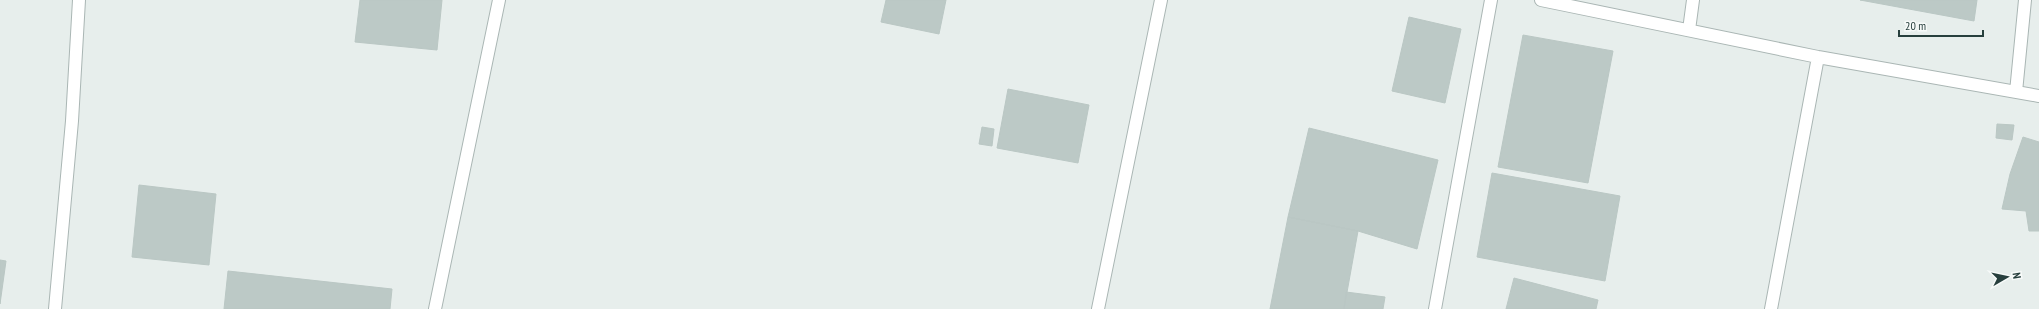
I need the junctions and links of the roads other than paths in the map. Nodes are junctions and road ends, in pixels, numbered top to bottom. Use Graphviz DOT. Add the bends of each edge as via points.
graph roads {
  1 [pos="79,0"];
  2 [pos="499,0"];
  3 [pos="1161,0"];
  4 [pos="1491,0"];
  5 [pos="1541,0"];
  6 [pos="1693,0"];
  7 [pos="2024,0"];
  8 [pos="1689,30"];
  9 [pos="1818,57"];
  10 [pos="2016,92"];
  11 [pos="2039,96"];
  12 [pos="55,309"];
  13 [pos="435,309"];
  14 [pos="1098,309"];
  15 [pos="1435,309"];
  16 [pos="1771,309"];
  1 -- 12 [label="street" via="72,121"];
  2 -- 13 [label="street"];
  3 -- 14 [label="street"];
  4 -- 15 [label="street"];
  5 -- 8 [label="street"];
  6 -- 8 [label="street"];
  7 -- 10 [label="street"];
  8 -- 9 [label="street"];
  9 -- 10 [label="street"];
  9 -- 16 [label="street"];
  10 -- 11 [label="street"];
}
